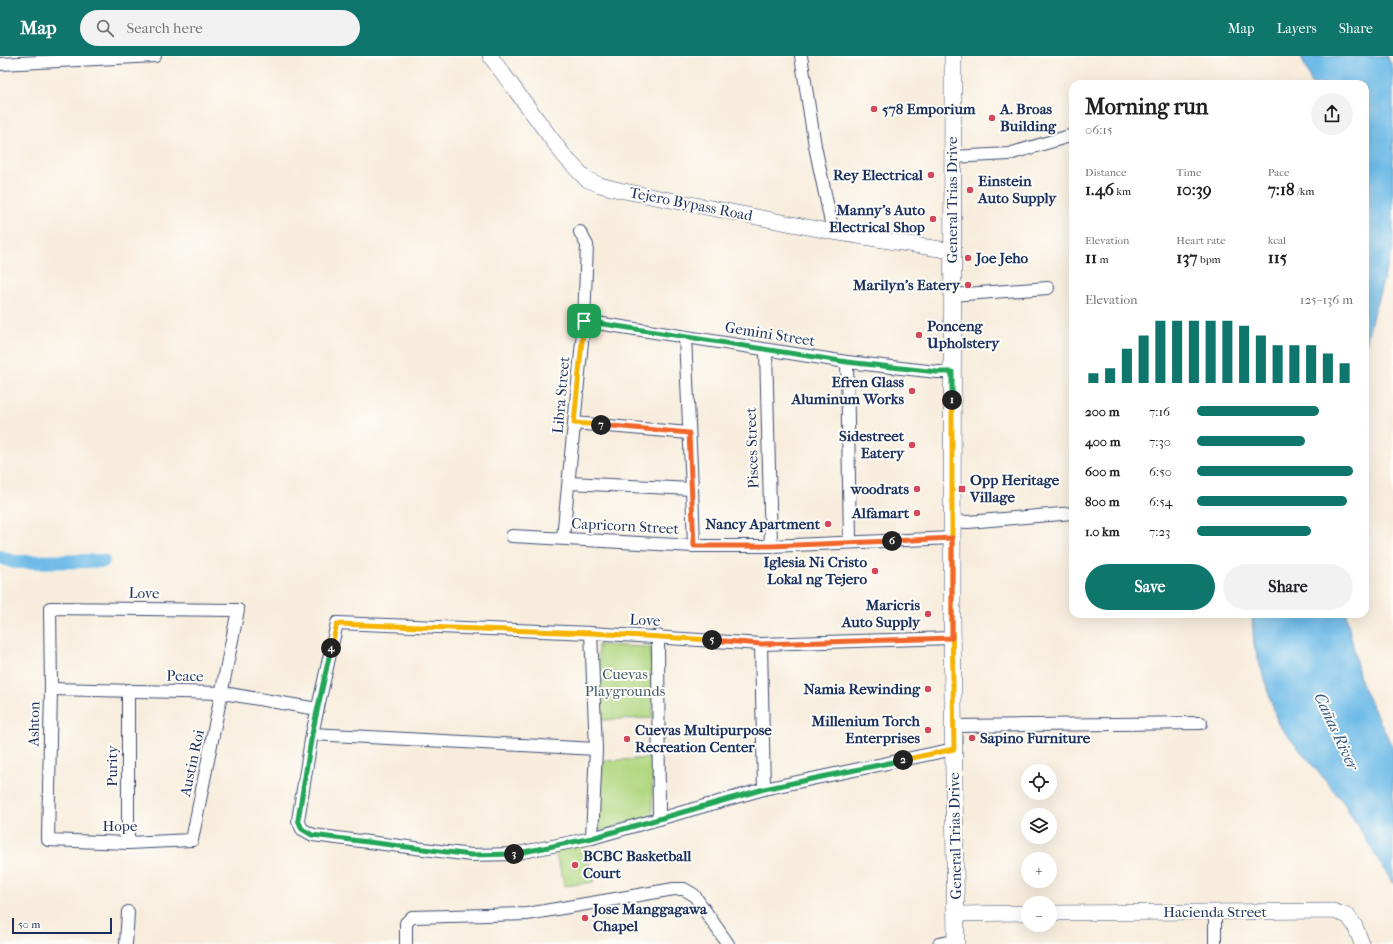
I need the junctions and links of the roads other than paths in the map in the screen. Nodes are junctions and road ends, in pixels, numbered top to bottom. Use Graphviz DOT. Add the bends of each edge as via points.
graph roads {
  1 [pos="155,56"];
  2 [pos="490,56"];
  3 [pos="801,56"];
  4 [pos="953,56"];
  5 [pos="0,64"];
  6 [pos="1069,136"];
  7 [pos="952,157"];
  8 [pos="580,232"];
  9 [pos="833,232"];
  10 [pos="952,251"];
  11 [pos="1048,288"];
  12 [pos="952,295"];
  13 [pos="584,321"];
  14 [pos="685,337"];
  15 [pos="766,350"];
  16 [pos="847,362"];
  17 [pos="952,372"];
  18 [pos="574,423"];
  19 [pos="689,433"];
  20 [pos="568,483"];
  21 [pos="692,490"];
  22 [pos="1069,513"];
  23 [pos="952,521"];
  24 [pos="512,536"];
  25 [pos="564,538"];
  26 [pos="952,538"];
  27 [pos="850,542"];
  28 [pos="694,546"];
  29 [pos="771,546"];
  30 [pos="50,608"];
  31 [pos="591,633"];
  32 [pos="658,636"];
  33 [pos="952,638"];
  34 [pos="761,644"];
  35 [pos="51,689"];
  36 [pos="128,690"];
  37 [pos="223,693"];
  38 [pos="317,710"];
  39 [pos="1200,723"];
  40 [pos="953,726"];
  41 [pos="312,734"];
  42 [pos="596,749"];
  43 [pos="954,749"];
  44 [pos="764,789"];
  45 [pos="659,819"];
  46 [pos="592,838"];
  47 [pos="48,840"];
  48 [pos="192,840"];
  49 [pos="128,842"];
  50 [pos="128,912"];
  51 [pos="1215,912"];
  52 [pos="1021,913"];
  53 [pos="1057,913"];
  54 [pos="956,914"];
  55 [pos="956,942"];
  56 [pos="126,944"];
  57 [pos="406,944"];
  58 [pos="728,944"];
  59 [pos="939,944"];
  60 [pos="1215,944"];
  61 [pos="1362,944"];
  1 -- 5 [label="street"];
  2 -- 9 [label="street, Tejero Bypass Road" via="565,157 586,179 619,190"];
  3 -- 9 [label="street" via="815,146"];
  4 -- 7 [label="main road, General Trias Drive"];
  6 -- 7 [label="street" via="1009,154"];
  7 -- 10 [label="main road, General Trias Drive"];
  8 -- 13 [label="street, Libra Street" via="587,245"];
  9 -- 10 [label="street, Tejero Bypass Road"];
  10 -- 12 [label="main road, General Trias Drive"];
  11 -- 12 [label="street"];
  12 -- 17 [label="main road, General Trias Drive"];
  13 -- 14 [label="street, Gemini Street"];
  13 -- 18 [label="street, Libra Street"];
  14 -- 15 [label="street, Gemini Street"];
  14 -- 19 [label="street"];
  15 -- 16 [label="street, Gemini Street"];
  15 -- 29 [label="street, Pisces Street"];
  16 -- 17 [label="street, Gemini Street"];
  16 -- 27 [label="street"];
  17 -- 23 [label="main road, General Trias Drive"];
  18 -- 19 [label="street"];
  18 -- 20 [label="street, Libra Street"];
  19 -- 21 [label="street"];
  20 -- 21 [label="street"];
  20 -- 25 [label="street, Libra Street"];
  21 -- 28 [label="street"];
  22 -- 23 [label="street" via="968,522"];
  23 -- 26 [label="main road, General Trias Drive"];
  24 -- 25 [label="street, Capricorn Street"];
  25 -- 28 [label="street, Capricorn Street"];
  26 -- 27 [label="street, Capricorn Street"];
  26 -- 33 [label="main road, General Trias Drive"];
  27 -- 29 [label="street, Capricorn Street"];
  28 -- 29 [label="street, Capricorn Street"];
  30 -- 35 [label="street, Ashton"];
  30 -- 37 [label="street, Love" via="238,610"];
  31 -- 32 [label="street, Love"];
  31 -- 38 [label="street, Love" via="337,624"];
  31 -- 42 [label="street"];
  32 -- 34 [label="street, Love"];
  32 -- 45 [label="street"];
  33 -- 34 [label="street, Love"];
  33 -- 40 [label="main road, General Trias Drive"];
  34 -- 44 [label="street"];
  35 -- 36 [label="street, Peace"];
  35 -- 47 [label="street, Ashton"];
  36 -- 37 [label="street, Peace"];
  36 -- 49 [label="street, Purity"];
  37 -- 38 [label="street, Peace"];
  37 -- 48 [label="street, Austin Roi"];
  38 -- 41 [label="street"];
  39 -- 40 [label="street"];
  40 -- 43 [label="main road, General Trias Drive"];
  41 -- 42 [label="street"];
  41 -- 46 [label="street" via="298,820 302,829 312,835 471,855 513,854"];
  42 -- 46 [label="street"];
  43 -- 44 [label="street"];
  43 -- 54 [label="main road, General Trias Drive"];
  44 -- 45 [label="street"];
  45 -- 46 [label="street"];
  47 -- 49 [label="street, Hope"];
  48 -- 49 [label="street, Hope"];
  50 -- 56 [label="street"];
  51 -- 53 [label="street, Hacienda Street"];
  51 -- 60 [label="street"];
  51 -- 61 [label="street, Hacienda Street" via="1333,911 1348,916"];
  52 -- 54 [label="street"];
  54 -- 55 [label="main road, General Trias Drive"];
  55 -- 59 [label="street"];
  57 -- 58 [label="street" via="406,923 412,917 527,914 684,889 694,895"];
}
